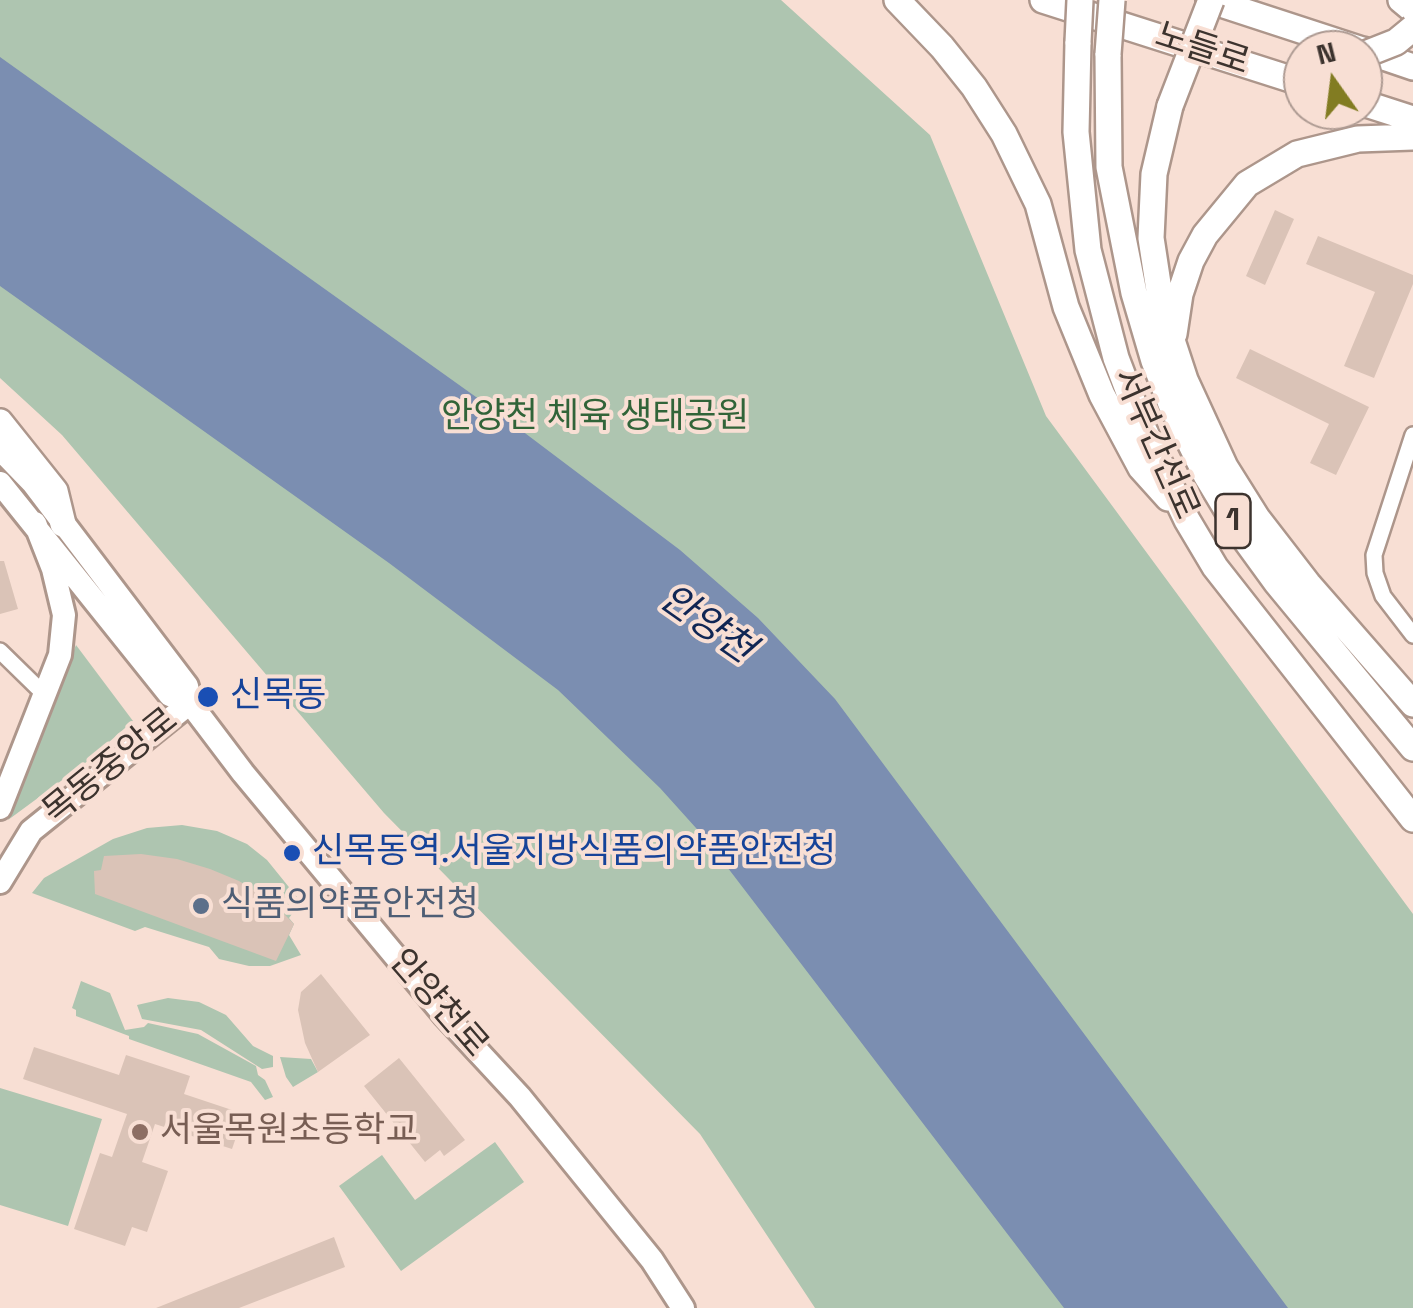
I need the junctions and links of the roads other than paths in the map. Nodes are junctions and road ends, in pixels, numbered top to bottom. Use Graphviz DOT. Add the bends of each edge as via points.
graph roads {
  1 [pos="897,0"];
  2 [pos="1043,0"];
  3 [pos="1080,0"];
  4 [pos="1112,0"];
  5 [pos="1210,0"];
  6 [pos="1401,0"];
  7 [pos="1413,10"];
  8 [pos="1413,28"];
  9 [pos="1298,30"];
  10 [pos="1167,38"];
  11 [pos="1383,46"];
  12 [pos="1383,58"];
  13 [pos="1283,62"];
  14 [pos="1413,67"];
  15 [pos="1283,76"];
  16 [pos="1383,109"];
  17 [pos="1413,119"];
  18 [pos="1413,138"];
  19 [pos="1172,344"];
  20 [pos="0,422"];
  21 [pos="1413,435"];
  22 [pos="0,449"];
  23 [pos="0,483"];
  24 [pos="1187,520"];
  25 [pos="34,523"];
  26 [pos="63,524"];
  27 [pos="1413,635"];
  28 [pos="0,651"];
  29 [pos="45,695"];
  30 [pos="190,703"];
  31 [pos="1413,704"];
  32 [pos="1413,748"];
  33 [pos="0,808"];
  34 [pos="1413,820"];
  35 [pos="0,882"];
  36 [pos="683,1308"];
  1 -- 24 [label="main road" via="951,57 1004,134 1038,204 1066,307 1102,395 1142,468"];
  2 -- 10 [label="main road, 노들로"];
  3 -- 24 [label="main road, 서부간선로 / 1, bridge" via="1078,173 1095,280 1127,389"];
  4 -- 32 [label="main road, 서부간선로 / 1, bridge" via="1112,185 1143,327 1171,404 1244,538"];
  5 -- 9 [label="main road, 노들로"];
  5 -- 19 [label="main road, bridge" via="1170,106 1154,174 1151,238"];
  6 -- 7 [label="main road"];
  8 -- 11 [label="main road, bridge"];
  10 -- 13 [label="main road"];
  10 -- 15 [label="main road, 노들로"];
  12 -- 14 [label="main road, 노들로"];
  16 -- 17 [label="main road"];
  18 -- 19 [label="main road" via="1358,139 1297,154 1247,184 1190,261"];
  19 -- 31 [label="main road" via="1211,438 1248,504"];
  20 -- 26 [label="main road" via="56,491"];
  21 -- 27 [label="street" via="1374,555 1383,596"];
  22 -- 26 [label="main road, 안양천로"];
  23 -- 25 [label="main road, 안양천로"];
  24 -- 34 [label="main road, 서부간선로 / 1" via="1227,582"];
  25 -- 29 [label="main road" via="64,615 60,654"];
  25 -- 30 [label="main road, 안양천로" via="170,695"];
  26 -- 30 [label="main road, 안양천로" via="187,686"];
  28 -- 29 [label="street"];
  29 -- 33 [label="main road"];
  30 -- 35 [label="main road, 목동중앙로" via="31,832"];
  30 -- 36 [label="main road, 안양천로" via="520,1097"];
}
